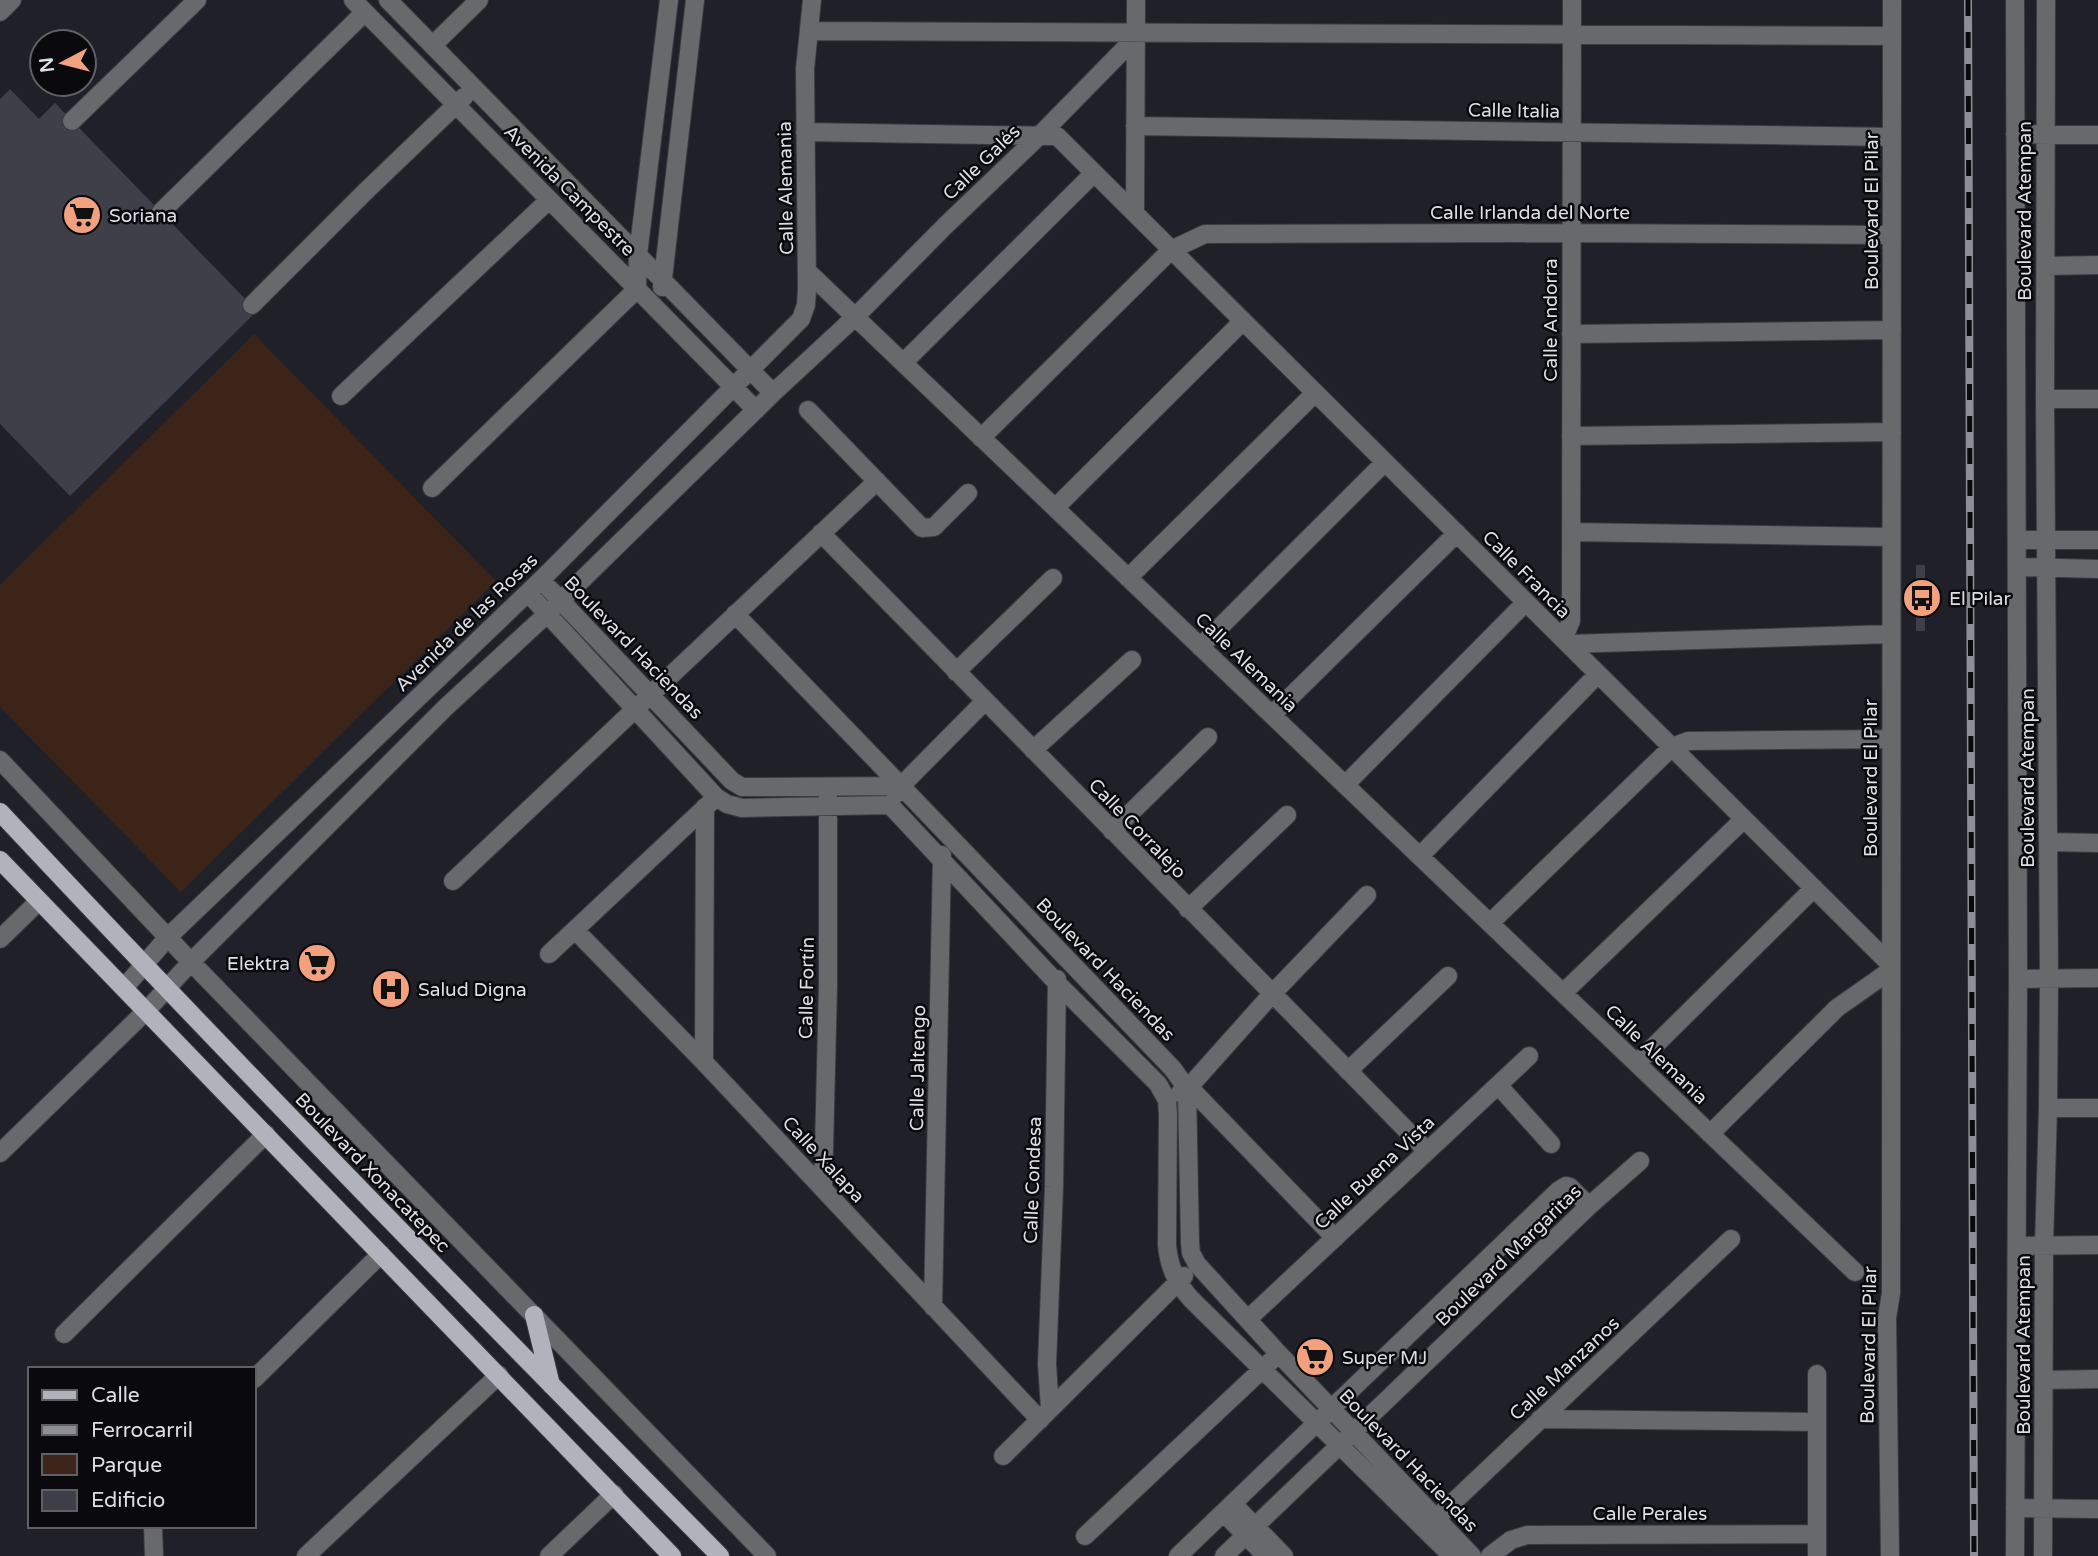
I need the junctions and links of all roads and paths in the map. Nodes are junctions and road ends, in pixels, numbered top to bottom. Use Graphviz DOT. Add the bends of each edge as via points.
graph roads {
  1 [pos="12,0"];
  2 [pos="197,0"];
  3 [pos="388,0"];
  4 [pos="479,0"];
  5 [pos="669,0"];
  6 [pos="695,0"];
  7 [pos="812,0"];
  8 [pos="1136,0"];
  9 [pos="1572,0"];
  10 [pos="1892,0"];
  11 [pos="2015,0"];
  12 [pos="2046,0"];
  13 [pos="359,6"];
  14 [pos="0,12"];
  15 [pos="809,31"];
  16 [pos="1136,35"];
  17 [pos="1572,35"];
  18 [pos="1892,36"];
  19 [pos="433,46"];
  20 [pos="474,87"];
  21 [pos="456,105"];
  22 [pos="72,121"];
  23 [pos="1135,126"];
  24 [pos="805,132"];
  25 [pos="1572,132"];
  26 [pos="2015,134"];
  27 [pos="2045,135"];
  28 [pos="2098,135"];
  29 [pos="1039,136"];
  30 [pos="1892,137"];
  31 [pos="1094,173"];
  32 [pos="649,175"];
  33 [pos="676,180"];
  34 [pos="549,200"];
  35 [pos="161,212"];
  36 [pos="1135,213"];
  37 [pos="1572,233"];
  38 [pos="1892,235"];
  39 [pos="1171,250"];
  40 [pos="638,255"];
  41 [pos="2098,265"];
  42 [pos="2046,266"];
  43 [pos="807,271"];
  44 [pos="662,279"];
  45 [pos="637,289"];
  46 [pos="252,305"];
  47 [pos="660,312"];
  48 [pos="855,317"];
  49 [pos="1243,321"];
  50 [pos="1892,331"];
  51 [pos="1571,334"];
  52 [pos="903,363"];
  53 [pos="751,370"];
  54 [pos="733,387"];
  55 [pos="774,393"];
  56 [pos="1315,393"];
  57 [pos="341,396"];
  58 [pos="2045,398"];
  59 [pos="2098,399"];
  60 [pos="756,410"];
  61 [pos="808,410"];
  62 [pos="1892,432"];
  63 [pos="1571,436"];
  64 [pos="981,438"];
  65 [pos="1384,462"];
  66 [pos="877,481"];
  67 [pos="432,488"];
  68 [pos="968,493"];
  69 [pos="1055,508"];
  70 [pos="1571,532"];
  71 [pos="821,533"];
  72 [pos="1457,533"];
  73 [pos="1891,537"];
  74 [pos="2018,540"];
  75 [pos="2047,540"];
  76 [pos="2098,540"];
  77 [pos="2018,567"];
  78 [pos="2046,567"];
  79 [pos="2098,569"];
  80 [pos="1054,578"];
  81 [pos="1128,578"];
  82 [pos="534,587"];
  83 [pos="560,600"];
  84 [pos="1526,602"];
  85 [pos="547,614"];
  86 [pos="735,614"];
  87 [pos="1891,634"];
  88 [pos="1565,641"];
  89 [pos="1200,647"];
  90 [pos="1132,660"];
  91 [pos="957,672"];
  92 [pos="1598,674"];
  93 [pos="650,695"];
  94 [pos="985,701"];
  95 [pos="635,709"];
  96 [pos="1272,715"];
  97 [pos="1208,737"];
  98 [pos="1891,739"];
  99 [pos="1672,747"];
  100 [pos="1033,750"];
  101 [pos="0,760"];
  102 [pos="732,781"];
  103 [pos="1345,785"];
  104 [pos="901,786"];
  105 [pos="828,788"];
  106 [pos="710,802"];
  107 [pos="890,805"];
  108 [pos="827,807"];
  109 [pos="0,812"];
  110 [pos="1287,815"];
  111 [pos="1744,819"];
  112 [pos="943,831"];
  113 [pos="1112,831"];
  114 [pos="2048,842"];
  115 [pos="2098,843"];
  116 [pos="1420,856"];
  117 [pos="0,860"];
  118 [pos="942,862"];
  119 [pos="453,881"];
  120 [pos="1814,888"];
  121 [pos="1367,895"];
  122 [pos="39,901"];
  123 [pos="1188,909"];
  124 [pos="1490,923"];
  125 [pos="575,930"];
  126 [pos="168,937"];
  127 [pos="0,939"];
  128 [pos="1060,952"];
  129 [pos="549,954"];
  130 [pos="191,962"];
  131 [pos="144,965"];
  132 [pos="1891,967"];
  133 [pos="1448,976"];
  134 [pos="2049,978"];
  135 [pos="2098,978"];
  136 [pos="2018,979"];
  137 [pos="1057,983"];
  138 [pos="124,988"];
  139 [pos="166,989"];
  140 [pos="1563,993"];
  141 [pos="1272,994"];
  142 [pos="146,1010"];
  143 [pos="1528,1056"];
  144 [pos="704,1062"];
  145 [pos="1637,1063"];
  146 [pos="1348,1071"];
  147 [pos="1498,1085"];
  148 [pos="1188,1088"];
  149 [pos="1167,1100"];
  150 [pos="2048,1108"];
  151 [pos="2098,1108"];
  152 [pos="266,1134"];
  153 [pos="1710,1134"];
  154 [pos="1551,1144"];
  155 [pos="1427,1151"];
  156 [pos="0,1153"];
  157 [pos="1640,1161"];
  158 [pos="823,1189"];
  159 [pos="1589,1206"];
  160 [pos="1335,1238"];
  161 [pos="1731,1239"];
  162 [pos="2044,1245"];
  163 [pos="2098,1245"];
  164 [pos="2017,1246"];
  165 [pos="382,1254"];
  166 [pos="1197,1264"];
  167 [pos="1854,1272"];
  168 [pos="1177,1283"];
  169 [pos="933,1307"];
  170 [pos="534,1315"];
  171 [pos="1248,1320"];
  172 [pos="64,1334"];
  173 [pos="1279,1354"];
  174 [pos="1262,1369"];
  175 [pos="1817,1374"];
  176 [pos="499,1375"];
  177 [pos="256,1377"];
  178 [pos="2098,1379"];
  179 [pos="2045,1380"];
  180 [pos="551,1385"];
  181 [pos="1332,1410"];
  182 [pos="1045,1414"];
  183 [pos="1540,1419"];
  184 [pos="1817,1422"];
  185 [pos="1317,1423"];
  186 [pos="1353,1433"];
  187 [pos="1339,1446"];
  188 [pos="1003,1456"];
  189 [pos="614,1494"];
  190 [pos="1228,1508"];
  191 [pos="2014,1508"];
  192 [pos="2043,1509"];
  193 [pos="2098,1509"];
  194 [pos="1431,1523"];
  195 [pos="153,1528"];
  196 [pos="1250,1531"];
  197 [pos="1816,1534"];
  198 [pos="1085,1536"];
  199 [pos="154,1556"];
  200 [pos="306,1556"];
  201 [pos="550,1556"];
  202 [pos="672,1556"];
  203 [pos="720,1556"];
  204 [pos="767,1556"];
  205 [pos="1178,1556"];
  206 [pos="1224,1556"];
  207 [pos="1266,1556"];
  208 [pos="1284,1556"];
  209 [pos="1452,1556"];
  210 [pos="1472,1556"];
  211 [pos="1490,1556"];
  212 [pos="1816,1556"];
  213 [pos="1889,1556"];
  214 [pos="2015,1556"];
  215 [pos="2043,1556"];
  1 -- 14 [label="street"];
  2 -- 22 [label="street"];
  3 -- 19 [label="street, Avenida Campestre"];
  4 -- 19 [label="street"];
  5 -- 32 [label="street"];
  6 -- 33 [label="street"];
  7 -- 15 [label="street, Calle Alemania"];
  8 -- 16 [label="street"];
  9 -- 17 [label="street, Calle Andorra"];
  10 -- 18 [label="street, Boulevard El Pilar"];
  11 -- 26 [label="street, Boulevard Atempan"];
  12 -- 27 [label="street, Boulevard Atempan"];
  13 -- 21 [label="street, Avenida Campestre"];
  13 -- 35 [label="street"];
  15 -- 16 [label="street"];
  15 -- 24 [label="street, Calle Alemania"];
  16 -- 17 [label="street"];
  16 -- 23 [label="street"];
  16 -- 29 [label="street, Calle Galés"];
  17 -- 18 [label="street"];
  17 -- 25 [label="street, Calle Andorra"];
  18 -- 30 [label="street, Boulevard El Pilar"];
  19 -- 20 [label="street, Avenida Campestre"];
  20 -- 21 [label="street"];
  20 -- 40 [label="street, Avenida Campestre"];
  21 -- 34 [label="street, Avenida Campestre"];
  21 -- 46 [label="street"];
  23 -- 25 [label="street, Calle Italia"];
  23 -- 36 [label="street"];
  24 -- 29 [label="street"];
  24 -- 43 [label="street, Calle Alemania"];
  25 -- 30 [label="street, Calle Italia"];
  25 -- 37 [label="street, Calle Andorra"];
  26 -- 27 [label="street"];
  26 -- 74 [label="street, Boulevard Atempan"];
  27 -- 28 [label="street"];
  27 -- 42 [label="street, Boulevard Atempan"];
  29 -- 31 [label="street, Calle Francia" via="1057,136"];
  29 -- 48 [label="street, Calle Galés"];
  30 -- 38 [label="street, Boulevard El Pilar"];
  31 -- 36 [label="street, Calle Francia"];
  31 -- 52 [label="street"];
  32 -- 33 [label="street"];
  32 -- 40 [label="street"];
  33 -- 44 [label="street"];
  34 -- 45 [label="street, Avenida Campestre"];
  34 -- 57 [label="street"];
  36 -- 39 [label="street, Calle Francia"];
  37 -- 38 [label="street, Calle Irlanda del Norte"];
  37 -- 39 [label="street, Calle Irlanda del Norte" via="1205,234"];
  37 -- 51 [label="street, Calle Andorra"];
  38 -- 50 [label="street, Boulevard El Pilar"];
  39 -- 49 [label="street, Calle Francia"];
  39 -- 64 [label="street, Calle Irlanda del Norte"];
  40 -- 44 [label="street, Avenida Campestre"];
  40 -- 45 [label="street"];
  41 -- 42 [label="street"];
  42 -- 58 [label="street, Boulevard Atempan"];
  43 -- 48 [label="street, Calle Alemania"];
  43 -- 53 [label="street, Avenida de las Rosas" via="801,319"];
  44 -- 47 [label="street"];
  44 -- 53 [label="street, Avenida Campestre"];
  45 -- 47 [label="street, Avenida Campestre"];
  45 -- 67 [label="street"];
  47 -- 54 [label="street, Avenida Campestre"];
  48 -- 52 [label="street, Calle Alemania"];
  48 -- 55 [label="street"];
  49 -- 56 [label="street, Calle Francia"];
  49 -- 69 [label="street"];
  50 -- 51 [label="street"];
  50 -- 62 [label="street, Boulevard El Pilar"];
  51 -- 63 [label="street, Calle Andorra"];
  52 -- 64 [label="street, Calle Alemania"];
  53 -- 54 [label="street, Avenida de las Rosas"];
  53 -- 55 [label="street, Avenida Campestre"];
  54 -- 60 [label="street, Avenida Campestre"];
  54 -- 82 [label="street, Avenida de las Rosas"];
  55 -- 60 [label="street"];
  56 -- 65 [label="street, Calle Francia"];
  56 -- 81 [label="street"];
  58 -- 59 [label="street"];
  58 -- 75 [label="street, Boulevard Atempan"];
  60 -- 83 [label="street"];
  61 -- 66 [label="street"];
  62 -- 63 [label="street"];
  62 -- 73 [label="street, Boulevard El Pilar"];
  63 -- 70 [label="street, Calle Andorra"];
  64 -- 69 [label="street, Calle Alemania"];
  65 -- 72 [label="street, Calle Francia"];
  65 -- 89 [label="street"];
  66 -- 68 [label="street" via="922,528 934,527"];
  66 -- 71 [label="street"];
  69 -- 81 [label="street, Calle Alemania"];
  70 -- 73 [label="street"];
  70 -- 88 [label="street, Calle Andorra" via="1571,621"];
  71 -- 86 [label="street"];
  71 -- 91 [label="street, Calle Corralejo"];
  72 -- 84 [label="street, Calle Francia"];
  72 -- 96 [label="street"];
  73 -- 87 [label="street, Boulevard El Pilar"];
  74 -- 75 [label="street"];
  74 -- 77 [label="street, Boulevard Atempan"];
  75 -- 76 [label="street"];
  75 -- 78 [label="street, Boulevard Atempan"];
  77 -- 78 [label="street"];
  77 -- 136 [label="street, Boulevard Atempan"];
  78 -- 79 [label="street"];
  78 -- 114 [label="street, Boulevard Atempan"];
  80 -- 91 [label="street"];
  81 -- 89 [label="street, Calle Alemania"];
  82 -- 83 [label="street, Boulevard Haciendas"];
  82 -- 85 [label="street, Boulevard Haciendas"];
  82 -- 126 [label="street, Avenida de las Rosas"];
  83 -- 85 [label="street"];
  83 -- 93 [label="street, Boulevard Haciendas"];
  84 -- 88 [label="street, Calle Francia"];
  84 -- 103 [label="street"];
  85 -- 95 [label="street, Boulevard Haciendas"];
  85 -- 130 [label="street" via="446,707"];
  86 -- 93 [label="street"];
  86 -- 104 [label="street, Boulevard Haciendas"];
  87 -- 88 [label="street"];
  87 -- 98 [label="street, Boulevard El Pilar"];
  88 -- 92 [label="street, Calle Francia"];
  89 -- 96 [label="street, Calle Alemania"];
  90 -- 100 [label="street"];
  91 -- 94 [label="street, Calle Corralejo"];
  92 -- 99 [label="street, Calle Francia"];
  92 -- 116 [label="street"];
  93 -- 95 [label="street"];
  93 -- 102 [label="street, Boulevard Haciendas"];
  94 -- 100 [label="street, Calle Corralejo"];
  94 -- 104 [label="street"];
  95 -- 106 [label="street, Boulevard Haciendas"];
  95 -- 119 [label="street"];
  96 -- 103 [label="street, Calle Alemania"];
  97 -- 113 [label="street"];
  98 -- 99 [label="street" via="1688,741"];
  98 -- 132 [label="street, Boulevard El Pilar"];
  99 -- 111 [label="street, Calle Francia"];
  99 -- 124 [label="street"];
  100 -- 113 [label="street, Calle Corralejo"];
  101 -- 126 [label="street"];
  102 -- 105 [label="street" via="742,787"];
  102 -- 106 [label="street"];
  103 -- 116 [label="street, Calle Alemania"];
  104 -- 105 [label="street"];
  104 -- 107 [label="street"];
  104 -- 112 [label="street, Boulevard Haciendas"];
  105 -- 108 [label="street, Calle Fortín"];
  106 -- 108 [label="street, Boulevard Haciendas" via="742,808"];
  106 -- 125 [label="street"];
  106 -- 144 [label="street"];
  107 -- 108 [label="street, Boulevard Haciendas"];
  107 -- 118 [label="street"];
  108 -- 158 [label="street, Calle Fortín"];
  109 -- 131 [label="main road, Boulevard Xonacatepec"];
  110 -- 123 [label="street"];
  111 -- 120 [label="street, Calle Francia"];
  111 -- 140 [label="street"];
  112 -- 118 [label="street, Calle Jaltengo"];
  112 -- 128 [label="street, Boulevard Haciendas"];
  113 -- 123 [label="street, Calle Corralejo"];
  114 -- 115 [label="street"];
  114 -- 134 [label="street, Boulevard Atempan"];
  116 -- 124 [label="street, Calle Alemania"];
  117 -- 122 [label="main road"];
  118 -- 137 [label="street"];
  118 -- 169 [label="street, Calle Jaltengo"];
  120 -- 132 [label="street, Calle Francia"];
  120 -- 145 [label="street"];
  121 -- 141 [label="street"];
  122 -- 127 [label="street"];
  122 -- 138 [label="main road"];
  123 -- 141 [label="street, Calle Corralejo"];
  124 -- 140 [label="street, Calle Alemania"];
  125 -- 129 [label="street"];
  125 -- 144 [label="street, Calle Xalapa"];
  126 -- 130 [label="street"];
  126 -- 131 [label="street, Avenida de las Rosas"];
  128 -- 137 [label="street, Calle Condesa"];
  128 -- 148 [label="street, Boulevard Haciendas"];
  130 -- 139 [label="street"];
  130 -- 170 [label="street"];
  131 -- 138 [label="street, Avenida de las Rosas"];
  131 -- 139 [label="main road, Boulevard Xonacatepec"];
  132 -- 153 [label="street" via="1837,1008"];
  132 -- 213 [label="street, Boulevard El Pilar"];
  133 -- 146 [label="street"];
  134 -- 135 [label="street"];
  134 -- 136 [label="street"];
  134 -- 150 [label="street, Boulevard Atempan"];
  136 -- 164 [label="street, Boulevard Atempan"];
  137 -- 149 [label="street" via="1158,1084"];
  137 -- 182 [label="street, Calle Condesa"];
  138 -- 142 [label="main road"];
  139 -- 142 [label="street"];
  139 -- 180 [label="main road, Boulevard Xonacatepec"];
  140 -- 145 [label="street, Calle Alemania"];
  141 -- 146 [label="street, Calle Corralejo"];
  141 -- 148 [label="street"];
  142 -- 152 [label="main road"];
  142 -- 156 [label="street"];
  143 -- 147 [label="street, Calle Buena Vista"];
  144 -- 158 [label="street, Calle Xalapa"];
  145 -- 153 [label="street, Calle Alemania"];
  146 -- 155 [label="street, Calle Corralejo"];
  147 -- 154 [label="street"];
  147 -- 155 [label="street, Calle Buena Vista"];
  148 -- 149 [label="street"];
  148 -- 160 [label="street, Boulevard Haciendas"];
  148 -- 166 [label="street" via="1190,1243"];
  149 -- 168 [label="street, Boulevard Haciendas" via="1167,1245"];
  150 -- 151 [label="street"];
  150 -- 162 [label="street, Boulevard Atempan"];
  152 -- 165 [label="main road"];
  152 -- 172 [label="street"];
  153 -- 167 [label="street, Calle Alemania"];
  155 -- 160 [label="street, Calle Buena Vista"];
  157 -- 159 [label="street, Boulevard Margaritas"];
  158 -- 169 [label="street, Calle Xalapa"];
  159 -- 181 [label="street, Boulevard Margaritas" via="1570,1187 1558,1191"];
  159 -- 186 [label="street, Boulevard Margaritas"];
  160 -- 171 [label="street, Calle Buena Vista"];
  161 -- 183 [label="street, Calle Manzanos"];
  162 -- 163 [label="street"];
  162 -- 164 [label="street"];
  162 -- 179 [label="street, Boulevard Atempan"];
  164 -- 191 [label="street, Boulevard Atempan"];
  165 -- 176 [label="main road"];
  165 -- 177 [label="street"];
  166 -- 168 [label="street"];
  166 -- 171 [label="street, Boulevard Haciendas"];
  168 -- 174 [label="street, Boulevard Haciendas"];
  168 -- 182 [label="street"];
  169 -- 182 [label="street, Calle Xalapa"];
  170 -- 180 [label="main road"];
  170 -- 204 [label="street"];
  171 -- 173 [label="street, Boulevard Haciendas"];
  173 -- 174 [label="street"];
  173 -- 181 [label="street, Boulevard Haciendas"];
  174 -- 185 [label="street, Boulevard Haciendas"];
  174 -- 198 [label="street"];
  175 -- 184 [label="street"];
  176 -- 189 [label="main road"];
  176 -- 200 [label="street"];
  178 -- 179 [label="street"];
  179 -- 192 [label="street, Boulevard Atempan"];
  180 -- 203 [label="main road, Boulevard Xonacatepec"];
  181 -- 185 [label="street, Boulevard Margaritas"];
  181 -- 186 [label="street, Boulevard Haciendas"];
  182 -- 188 [label="street"];
  183 -- 184 [label="street"];
  183 -- 194 [label="street, Calle Manzanos"];
  184 -- 197 [label="street"];
  185 -- 187 [label="street, Boulevard Haciendas"];
  185 -- 190 [label="street, Boulevard Margaritas"];
  186 -- 187 [label="street, Boulevard Margaritas"];
  186 -- 194 [label="street, Boulevard Haciendas"];
  187 -- 194 [label="street, Boulevard Haciendas"];
  187 -- 196 [label="street, Boulevard Margaritas"];
  189 -- 201 [label="street"];
  189 -- 202 [label="main road"];
  190 -- 196 [label="street"];
  190 -- 205 [label="street, Boulevard Margaritas"];
  191 -- 192 [label="street"];
  191 -- 214 [label="street, Boulevard Atempan"];
  192 -- 193 [label="street"];
  192 -- 215 [label="street, Boulevard Atempan"];
  194 -- 209 [label="street, Boulevard Haciendas"];
  194 -- 210 [label="street, Boulevard Haciendas"];
  195 -- 199 [label="street"];
  196 -- 206 [label="street, Boulevard Margaritas"];
  196 -- 207 [label="street"];
  196 -- 208 [label="street"];
  197 -- 211 [label="street, Calle Perales" via="1528,1535 1511,1540"];
  197 -- 212 [label="street"];
}
